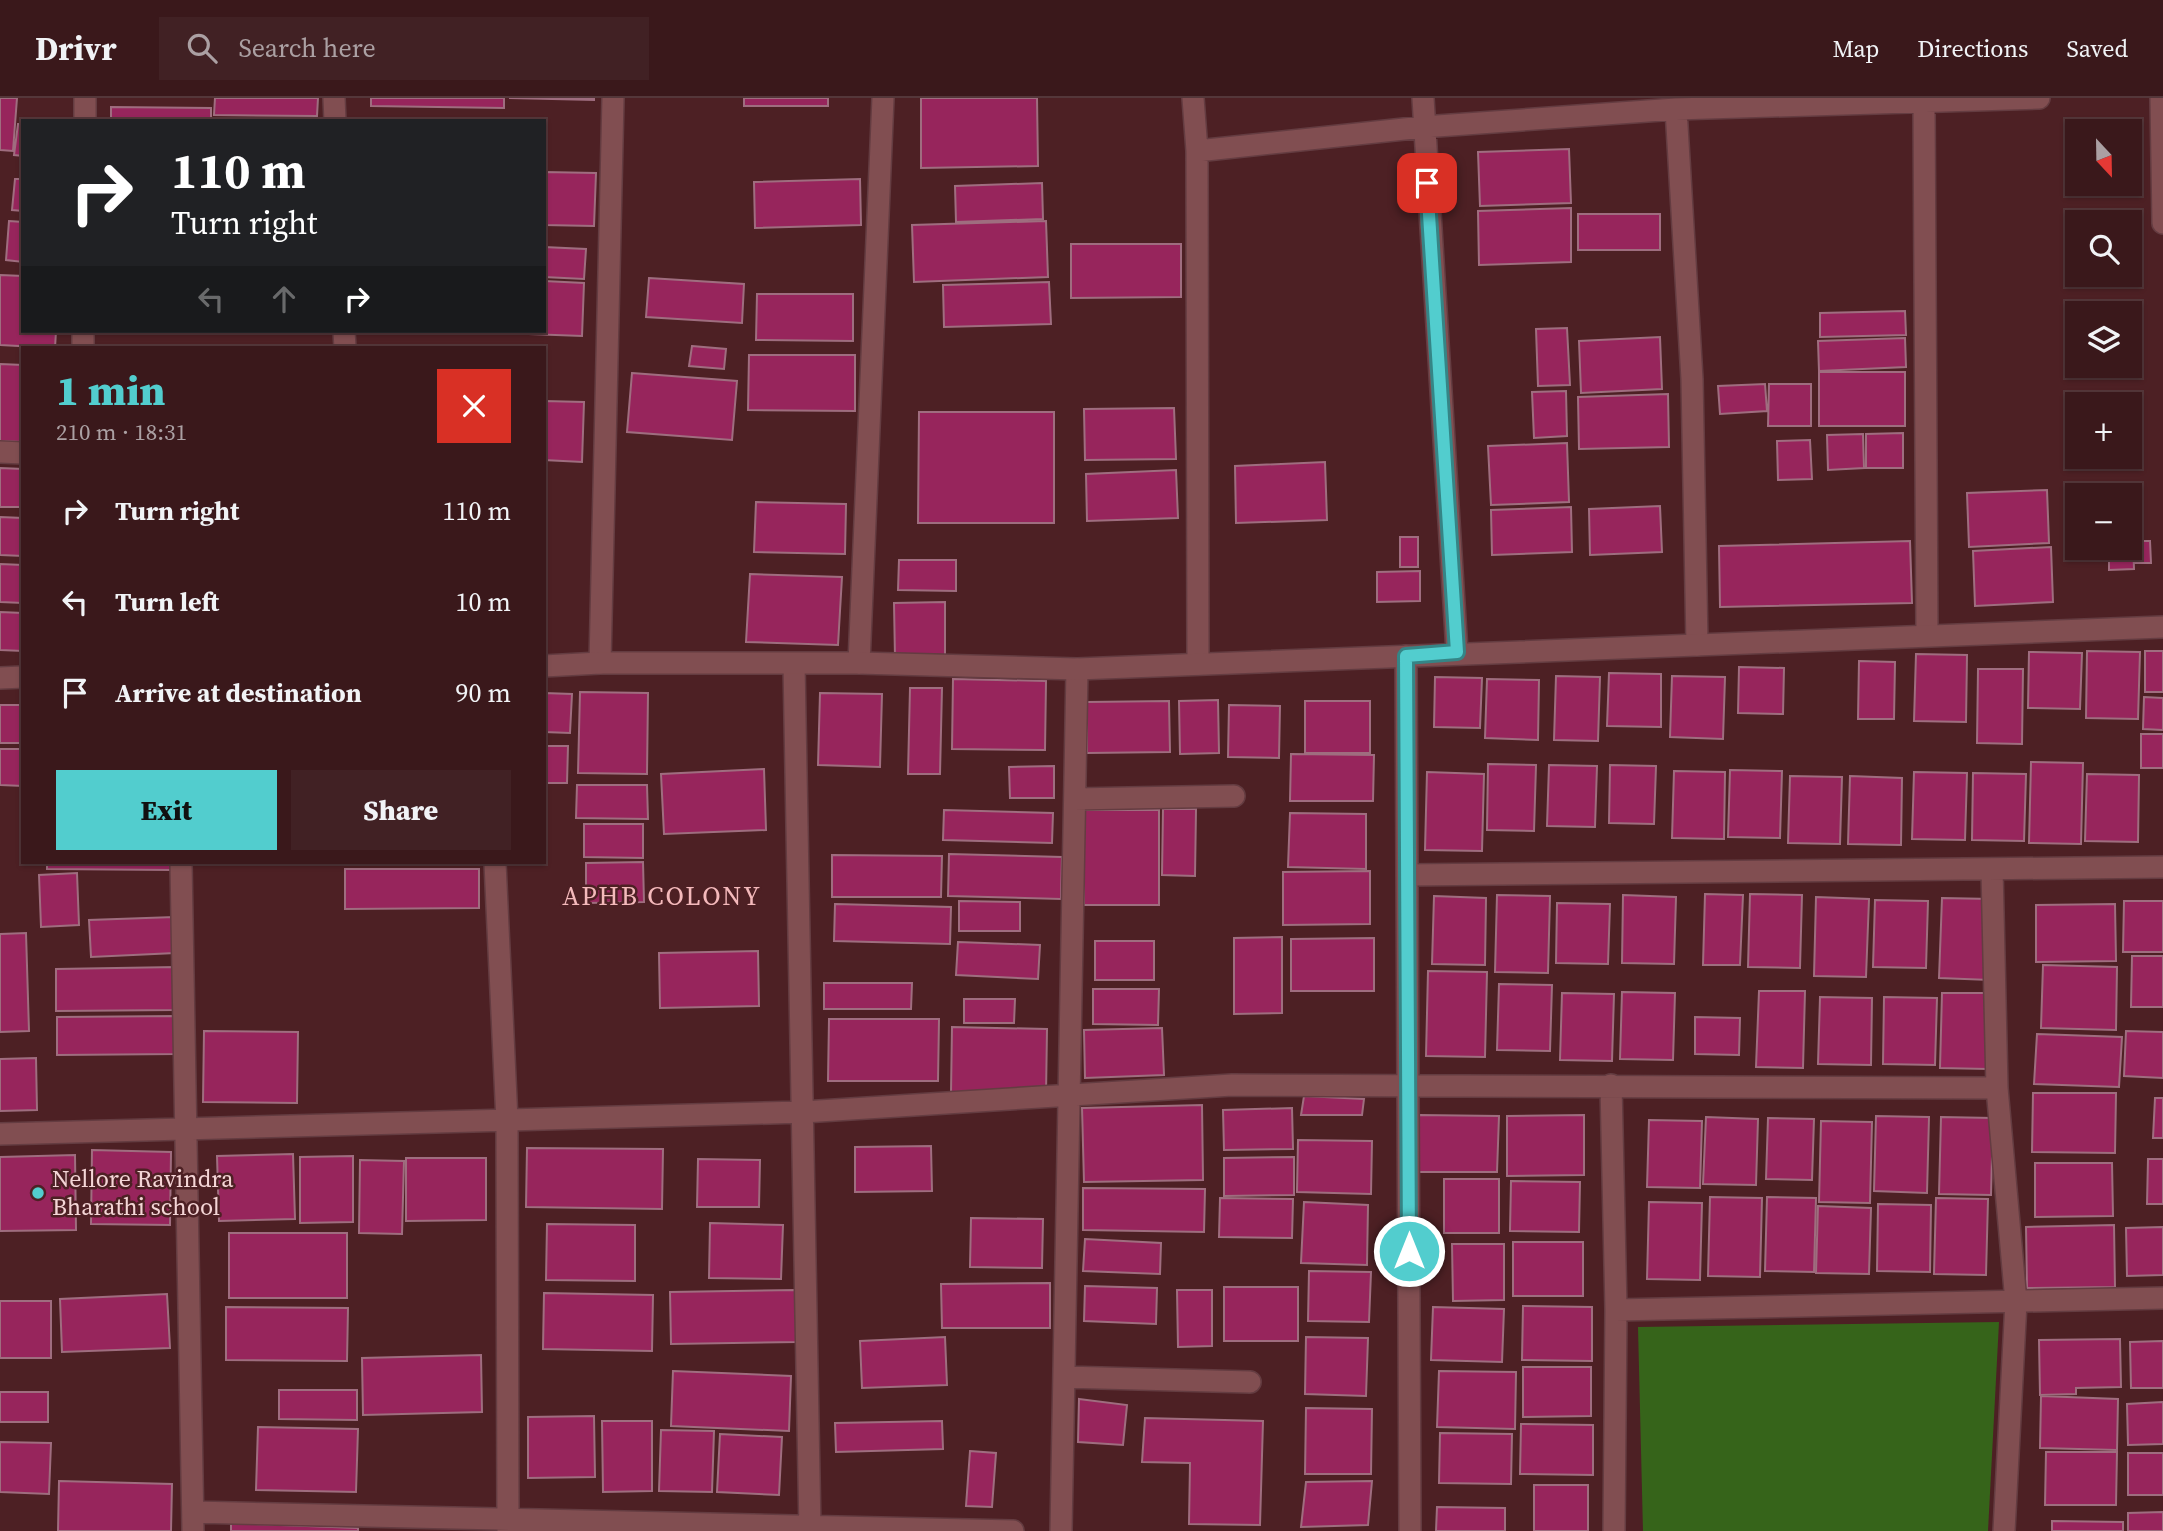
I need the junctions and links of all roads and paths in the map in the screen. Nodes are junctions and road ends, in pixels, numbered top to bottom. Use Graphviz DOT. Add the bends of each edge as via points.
graph roads {
  1 [pos="85,98"];
  2 [pos="334,98"];
  3 [pos="613,98"];
  4 [pos="883,98"];
  5 [pos="1193,98"];
  6 [pos="1423,98"];
  7 [pos="2039,98"];
  8 [pos="2161,98"];
  9 [pos="1875,101"];
  10 [pos="1924,104"];
  11 [pos="1661,106"];
  12 [pos="85,119"];
  13 [pos="335,119"];
  14 [pos="1423,127"];
  15 [pos="1197,151"];
  16 [pos="2163,223"];
  17 [pos="0,452"];
  18 [pos="21,453"];
  19 [pos="2163,626"];
  20 [pos="1927,635"];
  21 [pos="1697,645"];
  22 [pos="1457,652"];
  23 [pos="1406,656"];
  24 [pos="600,663"];
  25 [pos="859,663"];
  26 [pos="794,664"];
  27 [pos="1198,664"];
  28 [pos="546,666"];
  29 [pos="1077,669"];
  30 [pos="21,677"];
  31 [pos="0,678"];
  32 [pos="1234,796"];
  33 [pos="1075,799"];
  34 [pos="181,864"];
  35 [pos="495,864"];
  36 [pos="2163,867"];
  37 [pos="1992,869"];
  38 [pos="1407,875"];
  39 [pos="1408,1084"];
  40 [pos="1611,1085"];
  41 [pos="1997,1088"];
  42 [pos="1069,1097"];
  43 [pos="803,1112"];
  44 [pos="507,1121"];
  45 [pos="188,1129"];
  46 [pos="0,1134"];
  47 [pos="2163,1298"];
  48 [pos="2016,1302"];
  49 [pos="1616,1310"];
  50 [pos="1064,1377"];
  51 [pos="1250,1382"];
  52 [pos="193,1522"];
  53 [pos="508,1526"];
  54 [pos="810,1528"];
  55 [pos="1013,1531"];
  56 [pos="1061,1531"];
  57 [pos="1410,1531"];
  58 [pos="1614,1531"];
  59 [pos="2004,1531"];
  1 -- 12 [label="street"];
  2 -- 13 [label="street"];
  3 -- 24 [label="street"];
  4 -- 25 [label="street"];
  5 -- 15 [label="street"];
  6 -- 14 [label="street"];
  7 -- 10 [label="street"];
  8 -- 16 [label="street"];
  9 -- 10 [label="street"];
  9 -- 11 [label="street"];
  10 -- 20 [label="street"];
  11 -- 14 [label="street"];
  11 -- 21 [label="street" via="1692,379"];
  14 -- 15 [label="street"];
  14 -- 22 [label="street"];
  15 -- 27 [label="street"];
  17 -- 18 [label="street"];
  19 -- 20 [label="street"];
  20 -- 21 [label="street"];
  21 -- 22 [label="street"];
  22 -- 23 [label="street"];
  23 -- 27 [label="street"];
  23 -- 38 [label="street"];
  24 -- 26 [label="street"];
  24 -- 28 [label="street"];
  25 -- 26 [label="street"];
  25 -- 29 [label="street"];
  26 -- 43 [label="street"];
  27 -- 29 [label="street"];
  29 -- 33 [label="street"];
  30 -- 31 [label="street"];
  32 -- 33 [label="street"];
  33 -- 42 [label="street"];
  34 -- 45 [label="street"];
  35 -- 44 [label="street"];
  36 -- 37 [label="street"];
  37 -- 38 [label="street"];
  37 -- 41 [label="street"];
  38 -- 39 [label="street"];
  39 -- 40 [label="street"];
  39 -- 42 [label="street" via="1232,1085"];
  39 -- 57 [label="street"];
  40 -- 41 [label="street"];
  40 -- 49 [label="street"];
  41 -- 48 [label="street"];
  42 -- 43 [label="street"];
  42 -- 50 [label="street"];
  43 -- 44 [label="street"];
  43 -- 54 [label="street"];
  44 -- 45 [label="street"];
  44 -- 53 [label="street"];
  45 -- 46 [label="street"];
  45 -- 52 [label="street"];
  47 -- 48 [label="street"];
  48 -- 49 [label="street"];
  48 -- 59 [label="street"];
  49 -- 58 [label="street"];
  50 -- 51 [label="street"];
  50 -- 56 [label="street"];
  52 -- 53 [label="street"];
  53 -- 54 [label="street"];
  54 -- 55 [label="street"];
}
